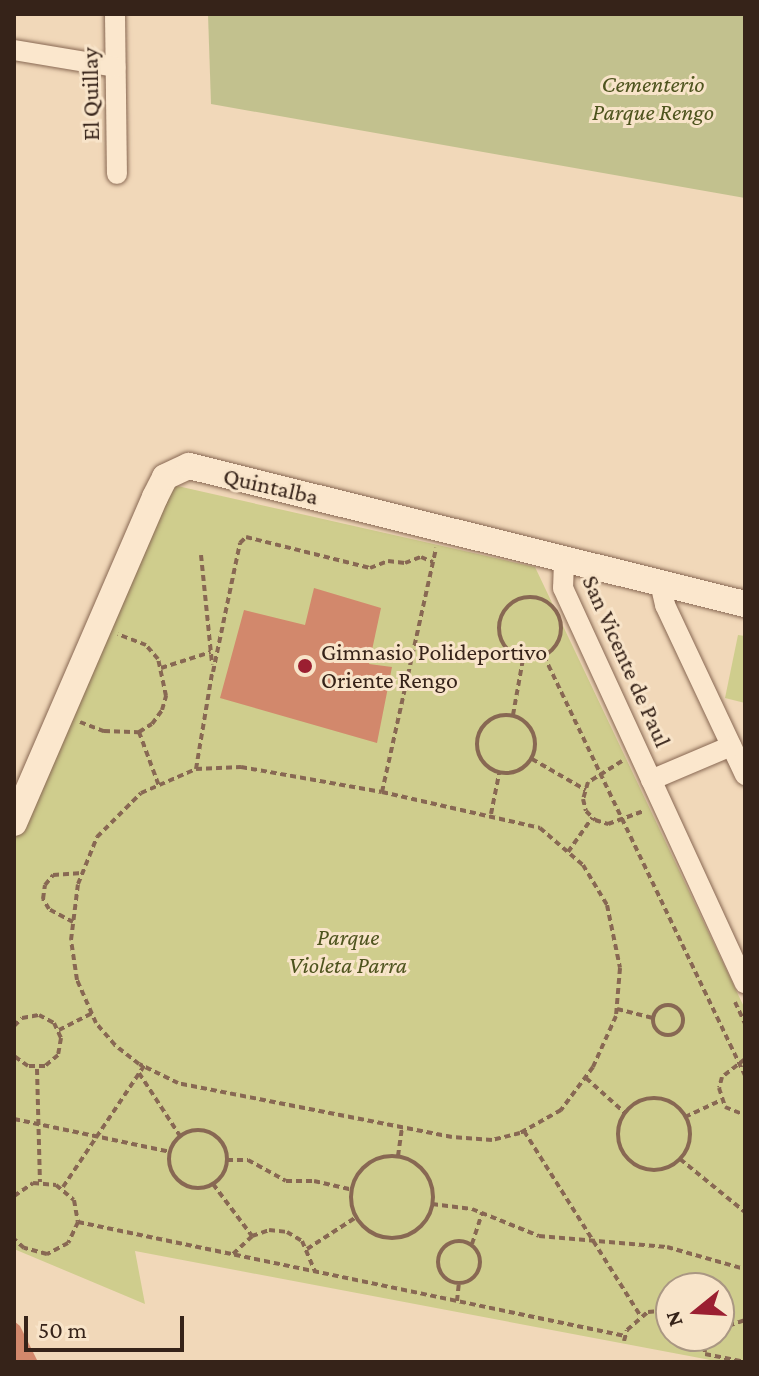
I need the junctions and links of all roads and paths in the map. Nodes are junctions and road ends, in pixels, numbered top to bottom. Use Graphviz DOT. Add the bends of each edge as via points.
graph roads {
  1 [pos="115,14"];
  2 [pos="14,50"];
  3 [pos="116,67"];
  4 [pos="117,174"];
  5 [pos="440,526"];
  6 [pos="201,555"];
  7 [pos="564,561"];
  8 [pos="433,562"];
  9 [pos="660,583"];
  10 [pos="745,604"];
  11 [pos="100,627"];
  12 [pos="211,652"];
  13 [pos="544,656"];
  14 [pos="523,659"];
  15 [pos="161,668"];
  16 [pos="213,672"];
  17 [pos="513,715"];
  18 [pos="62,717"];
  19 [pos="139,732"];
  20 [pos="731,746"];
  21 [pos="532,759"];
  22 [pos="624,760"];
  23 [pos="196,769"];
  24 [pos="500,773"];
  25 [pos="600,773"];
  26 [pos="745,775"];
  27 [pos="651,780"];
  28 [pos="159,786"];
  29 [pos="586,790"];
  30 [pos="382,792"];
  31 [pos="647,810"];
  32 [pos="491,814"];
  33 [pos="592,817"];
  34 [pos="623,821"];
  35 [pos="14,823"];
  36 [pos="568,852"];
  37 [pos="82,873"];
  38 [pos="73,922"];
  39 [pos="745,983"];
  40 [pos="617,1009"];
  41 [pos="92,1013"];
  42 [pos="653,1018"];
  43 [pos="14,1026"];
  44 [pos="59,1030"];
  45 [pos="14,1056"];
  46 [pos="745,1059"];
  47 [pos="739,1063"];
  48 [pos="144,1066"];
  49 [pos="37,1069"];
  50 [pos="139,1073"];
  51 [pos="745,1076"];
  52 [pos="586,1078"];
  53 [pos="721,1100"];
  54 [pos="625,1113"];
  55 [pos="745,1115"];
  56 [pos="685,1117"];
  57 [pos="14,1119"];
  58 [pos="38,1124"];
  59 [pos="402,1128"];
  60 [pos="524,1131"];
  61 [pos="180,1136"];
  62 [pos="96,1138"];
  63 [pos="170,1152"];
  64 [pos="398,1156"];
  65 [pos="680,1159"];
  66 [pos="227,1160"];
  67 [pos="40,1182"];
  68 [pos="213,1184"];
  69 [pos="62,1188"];
  70 [pos="351,1189"];
  71 [pos="14,1196"];
  72 [pos="432,1204"];
  73 [pos="745,1212"];
  74 [pos="482,1213"];
  75 [pos="357,1217"];
  76 [pos="78,1222"];
  77 [pos="252,1236"];
  78 [pos="14,1239"];
  79 [pos="593,1240"];
  80 [pos="472,1244"];
  81 [pos="307,1249"];
  82 [pos="233,1254"];
  83 [pos="745,1269"];
  84 [pos="315,1271"];
  85 [pos="459,1283"];
  86 [pos="457,1301"];
  87 [pos="655,1311"];
  88 [pos="641,1317"];
  89 [pos="705,1352"];
  90 [pos="745,1362"];
  1 -- 3 [label="street, El Quillay"];
  2 -- 3 [label="street"];
  3 -- 4 [label="street, El Quillay"];
  5 -- 7 [label="street, Quintalba"];
  5 -- 8 [label="path"];
  5 -- 11 [label="street, Quintalba" via="189,466 165,477"];
  6 -- 12 [label="path"];
  7 -- 9 [label="street, Quintalba"];
  7 -- 27 [label="street, San Vicente de Paul" via="563,588"];
  8 -- 16 [label="path" via="421,557 370,568 246,537 240,543"];
  8 -- 30 [label="path"];
  9 -- 10 [label="street, Quintalba"];
  9 -- 20 [label="street" via="665,605"];
  11 -- 15 [label="path" via="146,645"];
  11 -- 18 [label="street, Quintalba"];
  12 -- 15 [label="path"];
  12 -- 16 [label="path"];
  13 -- 14 [label="path"];
  13 -- 14 [label="path" via="559,641 561,620 548,602 527,597 503,612 499,630 506,648"];
  13 -- 25 [label="path"];
  14 -- 17 [label="path"];
  15 -- 19 [label="path" via="166,696 162,710"];
  16 -- 23 [label="path"];
  17 -- 21 [label="path" via="535,735"];
  17 -- 24 [label="path" via="493,718 479,733 482,762"];
  18 -- 19 [label="path" via="104,731"];
  18 -- 35 [label="street, Quintalba"];
  19 -- 28 [label="path"];
  20 -- 26 [label="street"];
  20 -- 27 [label="street, San Vicente de Paul"];
  21 -- 24 [label="path" via="517,772"];
  21 -- 29 [label="path"];
  22 -- 25 [label="path"];
  23 -- 28 [label="path"];
  23 -- 30 [label="path" via="241,767"];
  24 -- 32 [label="path"];
  25 -- 29 [label="path"];
  25 -- 34 [label="path"];
  27 -- 39 [label="street, San Vicente de Paul"];
  28 -- 37 [label="path" via="141,793 97,837"];
  29 -- 33 [label="path" via="583,799"];
  30 -- 32 [label="path"];
  31 -- 34 [label="path"];
  32 -- 36 [label="path" via="540,828"];
  33 -- 34 [label="path" via="608,824"];
  33 -- 36 [label="path"];
  34 -- 47 [label="path"];
  36 -- 40 [label="path" via="583,865 607,905 620,968"];
  37 -- 38 [label="path"];
  37 -- 38 [label="path" via="53,875 45,885 43,899 49,909"];
  38 -- 41 [label="path" via="77,980"];
  40 -- 42 [label="path"];
  40 -- 52 [label="path"];
  41 -- 44 [label="path"];
  41 -- 48 [label="path" via="115,1045"];
  42 -- 42 [label="path" via="663,1034 677,1031 682,1023 681,1013 670,1005 657,1009"];
  43 -- 44 [label="path" via="22,1018 39,1015"];
  44 -- 49 [label="path" via="58,1055"];
  45 -- 49 [label="path"];
  46 -- 47 [label="path"];
  47 -- 51 [label="path"];
  47 -- 53 [label="path" via="722,1077"];
  48 -- 50 [label="path"];
  48 -- 59 [label="path" via="215,1093"];
  49 -- 58 [label="path"];
  50 -- 61 [label="path"];
  50 -- 62 [label="path"];
  52 -- 54 [label="path"];
  52 -- 60 [label="path" via="561,1110"];
  53 -- 55 [label="path" via="732,1112"];
  53 -- 56 [label="path"];
  54 -- 56 [label="path" via="651,1098 674,1104"];
  54 -- 65 [label="path" via="619,1138 628,1159 659,1170"];
  56 -- 65 [label="path" via="690,1136"];
  57 -- 58 [label="path"];
  58 -- 62 [label="path"];
  58 -- 67 [label="path"];
  59 -- 60 [label="path" via="492,1140"];
  59 -- 64 [label="path"];
  60 -- 79 [label="path"];
  61 -- 63 [label="path"];
  61 -- 66 [label="path" via="207,1131 222,1142"];
  62 -- 63 [label="path"];
  62 -- 69 [label="path"];
  63 -- 68 [label="path" via="172,1171 186,1185"];
  64 -- 70 [label="path" via="365,1165"];
  64 -- 72 [label="path" via="427,1176"];
  65 -- 73 [label="path"];
  66 -- 68 [label="path"];
  66 -- 70 [label="path" via="248,1160 286,1181"];
  67 -- 69 [label="path"];
  67 -- 71 [label="path"];
  68 -- 77 [label="path"];
  69 -- 76 [label="path" via="74,1200"];
  70 -- 75 [label="path"];
  72 -- 74 [label="path"];
  72 -- 75 [label="path" via="420,1227 397,1238 372,1233"];
  74 -- 79 [label="path" via="539,1236"];
  74 -- 80 [label="path"];
  75 -- 81 [label="path"];
  76 -- 78 [label="path" via="68,1243 47,1254 24,1248"];
  76 -- 82 [label="path"];
  77 -- 81 [label="path" via="269,1230 287,1232"];
  77 -- 82 [label="path"];
  79 -- 83 [label="path" via="667,1247"];
  79 -- 88 [label="path"];
  80 -- 85 [label="path" via="480,1255 480,1269 472,1280"];
  80 -- 85 [label="path" via="452,1241 438,1258 445,1278"];
  81 -- 84 [label="path"];
  82 -- 84 [label="path"];
  84 -- 86 [label="path"];
  85 -- 86 [label="path"];
  86 -- 88 [label="path" via="625,1338"];
  87 -- 88 [label="path"];
  89 -- 90 [label="path"];
}
